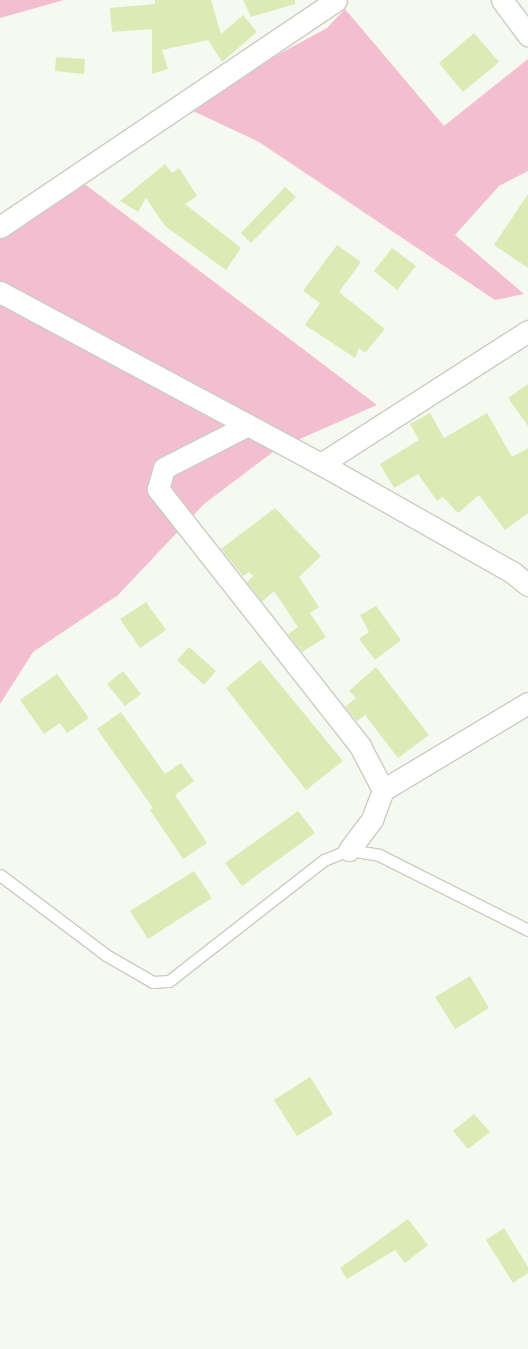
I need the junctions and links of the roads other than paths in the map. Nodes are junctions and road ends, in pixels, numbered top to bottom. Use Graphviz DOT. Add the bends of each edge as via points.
graph roads {
  1 [pos="336,0"];
  2 [pos="502,0"];
  3 [pos="528,35"];
  4 [pos="0,227"];
  5 [pos="0,292"];
  6 [pos="528,331"];
  7 [pos="248,425"];
  8 [pos="321,464"];
  9 [pos="528,585"];
  10 [pos="528,703"];
  11 [pos="383,790"];
  12 [pos="349,850"];
  13 [pos="0,875"];
  14 [pos="528,930"];
  1 -- 4 [label="street"];
  2 -- 3 [label="street"];
  5 -- 7 [label="street"];
  6 -- 8 [label="street"];
  7 -- 8 [label="street"];
  7 -- 11 [label="street" via="164,468 158,489 360,746"];
  8 -- 9 [label="street" via="512,572"];
  10 -- 11 [label="street"];
  11 -- 12 [label="street" via="372,819"];
  12 -- 13 [label="lane" via="324,860 169,981 139,977"];
  12 -- 14 [label="lane" via="379,855"];
}
